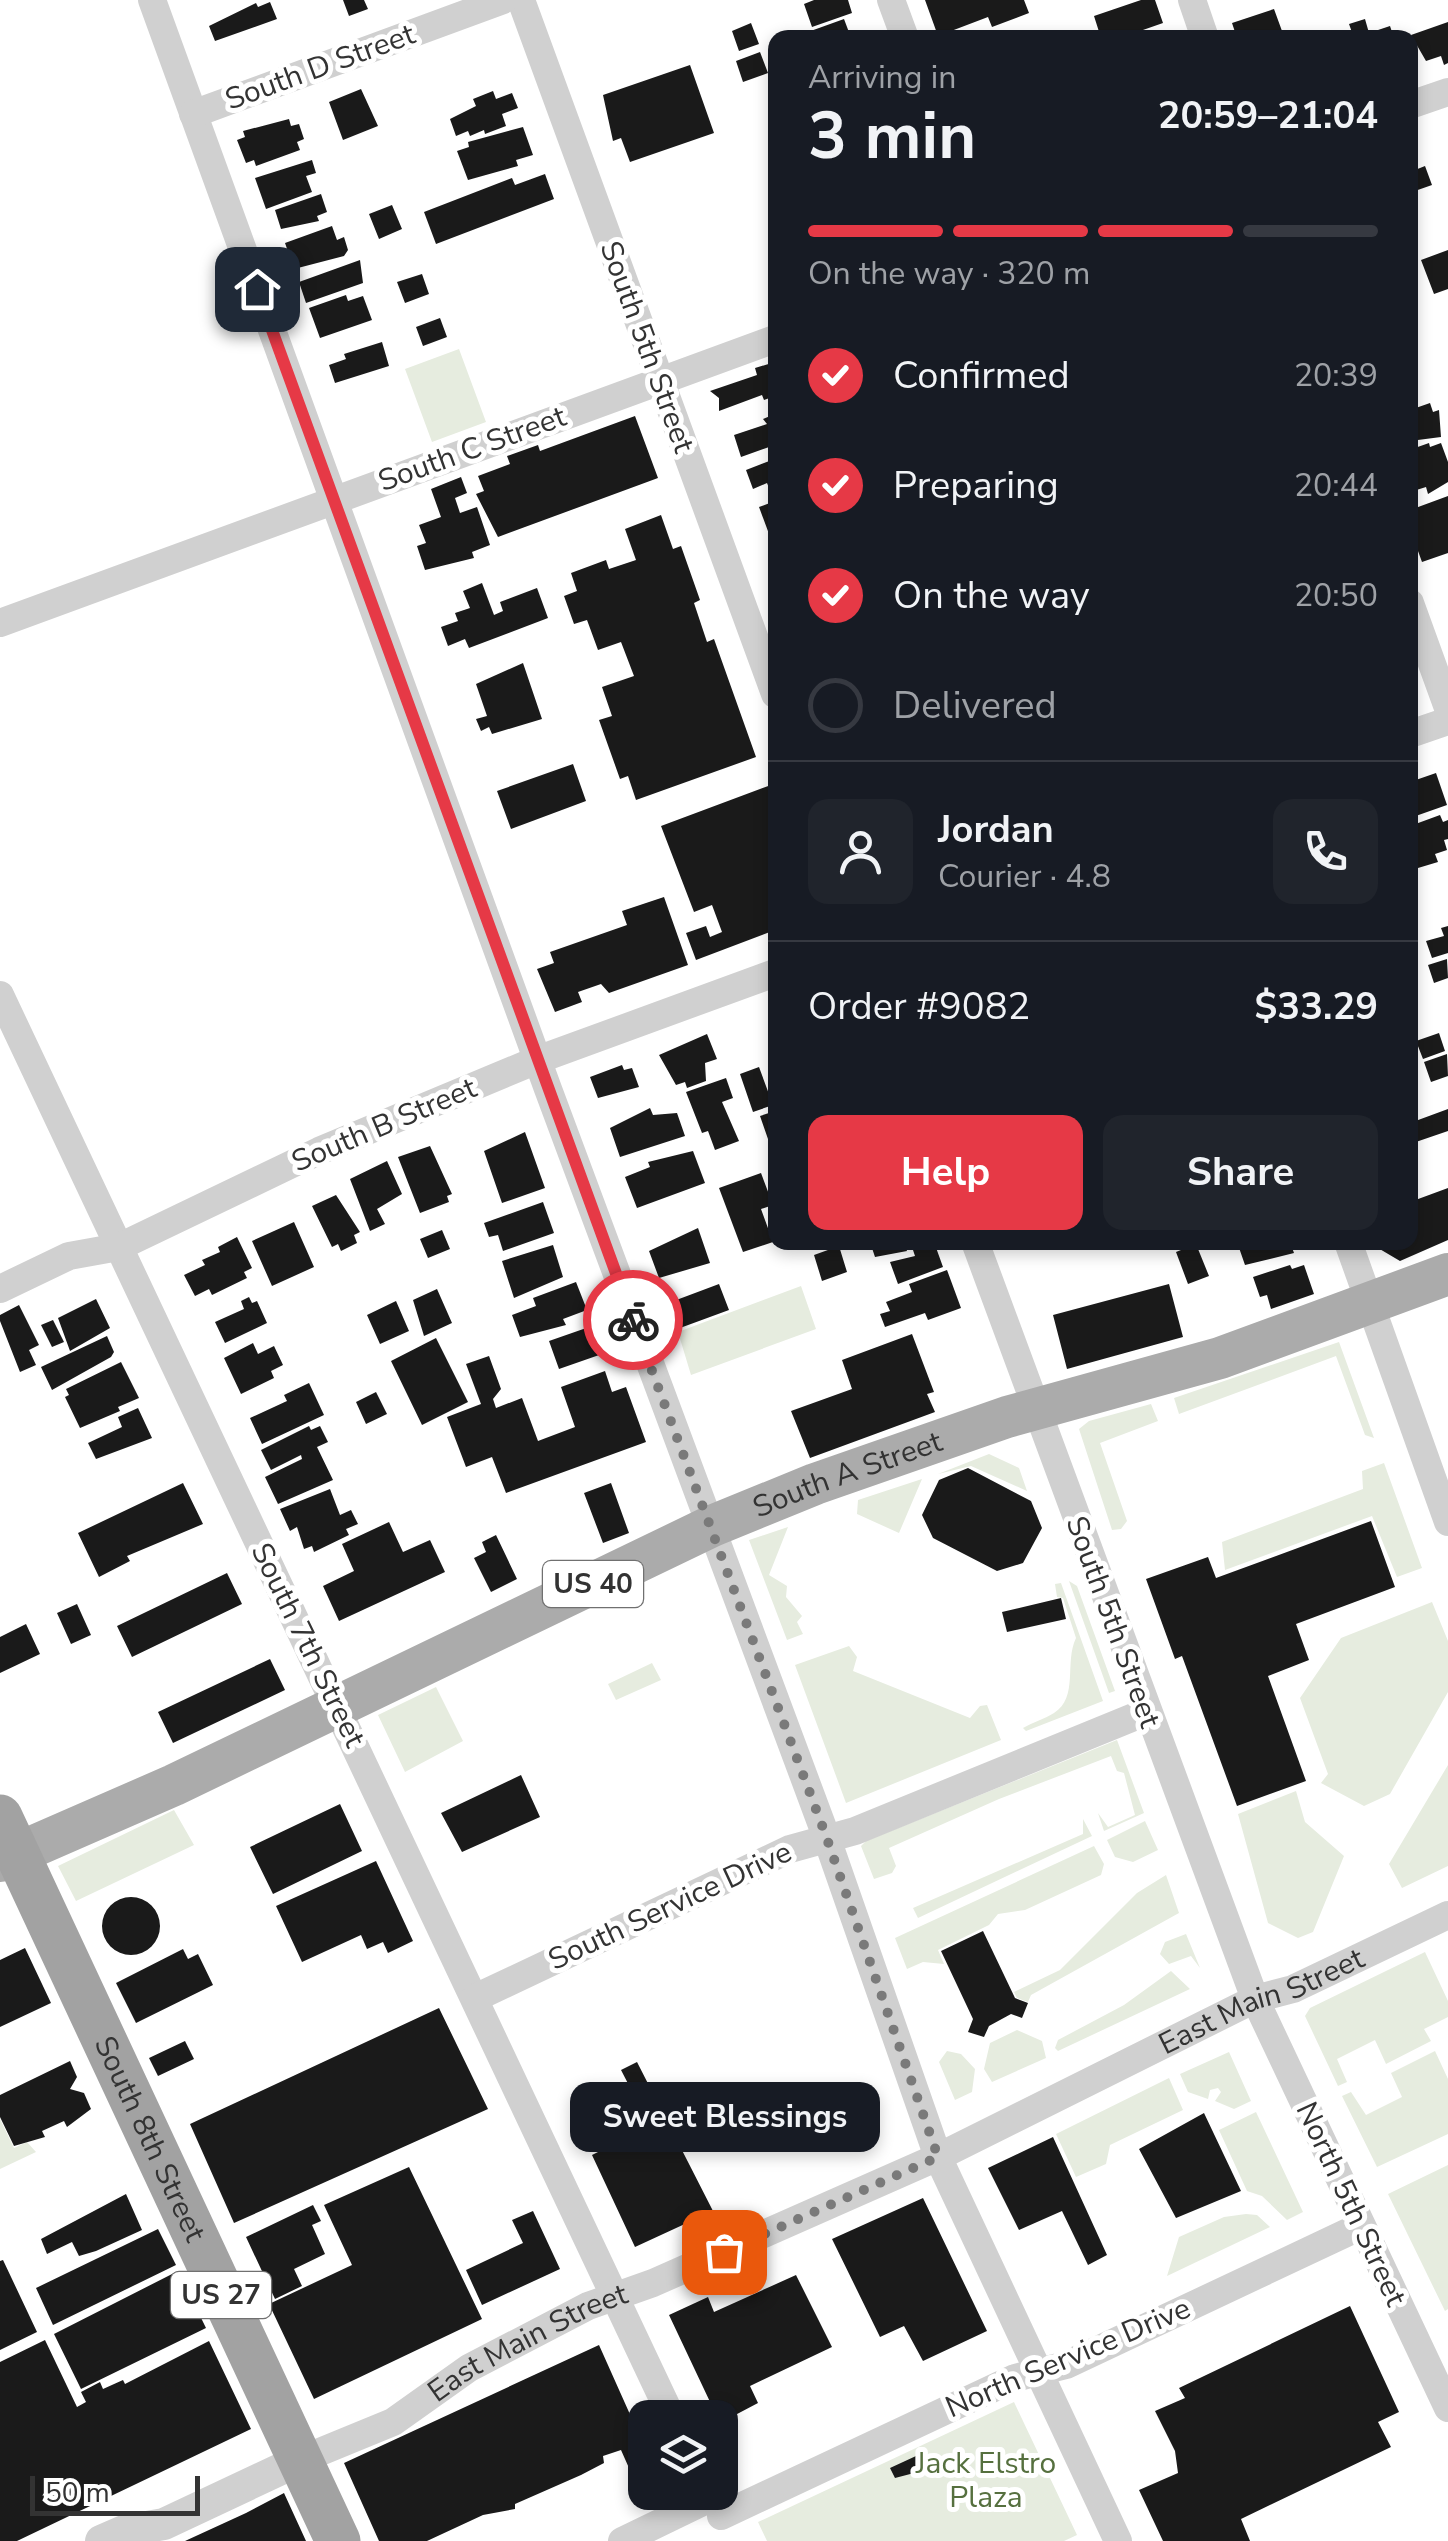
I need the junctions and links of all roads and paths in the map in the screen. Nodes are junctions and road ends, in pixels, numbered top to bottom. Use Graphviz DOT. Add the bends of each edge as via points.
graph roads {
  1 [pos="152,0"];
  2 [pos="503,0"];
  3 [pos="521,0"];
  4 [pos="891,0"];
  5 [pos="1192,0"];
  6 [pos="902,30"];
  7 [pos="1202,30"];
  8 [pos="1448,92"];
  9 [pos="1418,102"];
  10 [pos="193,114"];
  11 [pos="768,342"];
  12 [pos="660,382"];
  13 [pos="334,499"];
  14 [pos="0,623"];
  15 [pos="1418,625"];
  16 [pos="768,675"];
  17 [pos="1448,708"];
  18 [pos="1448,720"];
  19 [pos="1418,731"];
  20 [pos="768,976"];
  21 [pos="0,995"];
  22 [pos="537,1060"];
  23 [pos="120,1247"];
  24 [pos="979,1250"];
  25 [pos="1351,1250"];
  26 [pos="1448,1274"];
  27 [pos="0,1290"];
  28 [pos="1370,1302"];
  29 [pos="1036,1408"];
  30 [pos="1448,1522"];
  31 [pos="712,1526"];
  32 [pos="338,1706"];
  33 [pos="1146,1712"];
  34 [pos="826,1836"];
  35 [pos="6,1844"];
  36 [pos="1448,1915"];
  37 [pos="475,1998"];
  38 [pos="1255,2000"];
  39 [pos="938,2157"];
  40 [pos="1361,2226"];
  41 [pos="614,2296"];
  42 [pos="1038,2370"];
  43 [pos="663,2400"];
  44 [pos="1448,2408"];
  45 [pos="298,2460"];
  46 [pos="718,2512"];
  47 [pos="102,2541"];
  48 [pos="338,2541"];
  49 [pos="622,2541"];
  50 [pos="1118,2541"];
  1 -- 10 [label="street"];
  2 -- 10 [label="street, South D Street"];
  3 -- 12 [label="street, South 5th Street"];
  4 -- 6 [label="street"];
  5 -- 7 [label="street"];
  8 -- 9 [label="street"];
  10 -- 13 [label="street"];
  11 -- 12 [label="street, South C Street"];
  12 -- 13 [label="street, South C Street"];
  12 -- 16 [label="street, South 5th Street"];
  13 -- 14 [label="street, South C Street"];
  13 -- 22 [label="street"];
  15 -- 17 [label="street"];
  18 -- 19 [label="street"];
  20 -- 22 [label="street, South B Street"];
  21 -- 23 [label="street, South 7th Street"];
  22 -- 23 [label="street, South B Street"];
  22 -- 31 [label="street"];
  23 -- 27 [label="street, South B Street" via="69,1256"];
  23 -- 32 [label="street, South 7th Street"];
  24 -- 29 [label="street, South 5th Street"];
  25 -- 28 [label="street"];
  26 -- 28 [label="main road, South A Street / US 40"];
  28 -- 29 [label="main road, South A Street / US 40" via="1220,1358"];
  28 -- 30 [label="street"];
  29 -- 31 [label="main road, South A Street / US 40"];
  29 -- 33 [label="street, South 5th Street"];
  31 -- 32 [label="main road, South A Street / US 40"];
  31 -- 34 [label="street"];
  32 -- 35 [label="main road, South A Street / US 40" via="174,1785"];
  32 -- 37 [label="street, South 7th Street"];
  33 -- 34 [label="street, South Service Drive" via="855,1831"];
  33 -- 38 [label="street, South 5th Street"];
  34 -- 37 [label="street, South Service Drive"];
  34 -- 39 [label="street"];
  35 -- 45 [label="highway, South 8th Street / US 27"];
  36 -- 38 [label="street, East Main Street" via="1293,1989"];
  37 -- 41 [label="street, South 7th Street"];
  38 -- 39 [label="street, East Main Street"];
  38 -- 40 [label="street, North 5th Street"];
  39 -- 41 [label="street, East Main Street"];
  39 -- 42 [label="street"];
  40 -- 42 [label="street, North Service Drive" via="1066,2364"];
  40 -- 44 [label="street, North 5th Street"];
  41 -- 43 [label="street, South 7th Street"];
  41 -- 45 [label="street, East Main Street" via="470,2368 393,2422"];
  42 -- 46 [label="street, North Service Drive"];
  42 -- 50 [label="street"];
  45 -- 47 [label="street, East Main Street" via="164,2524"];
  45 -- 48 [label="highway, US 27"];
  46 -- 49 [label="street, North Service Drive"];
}
